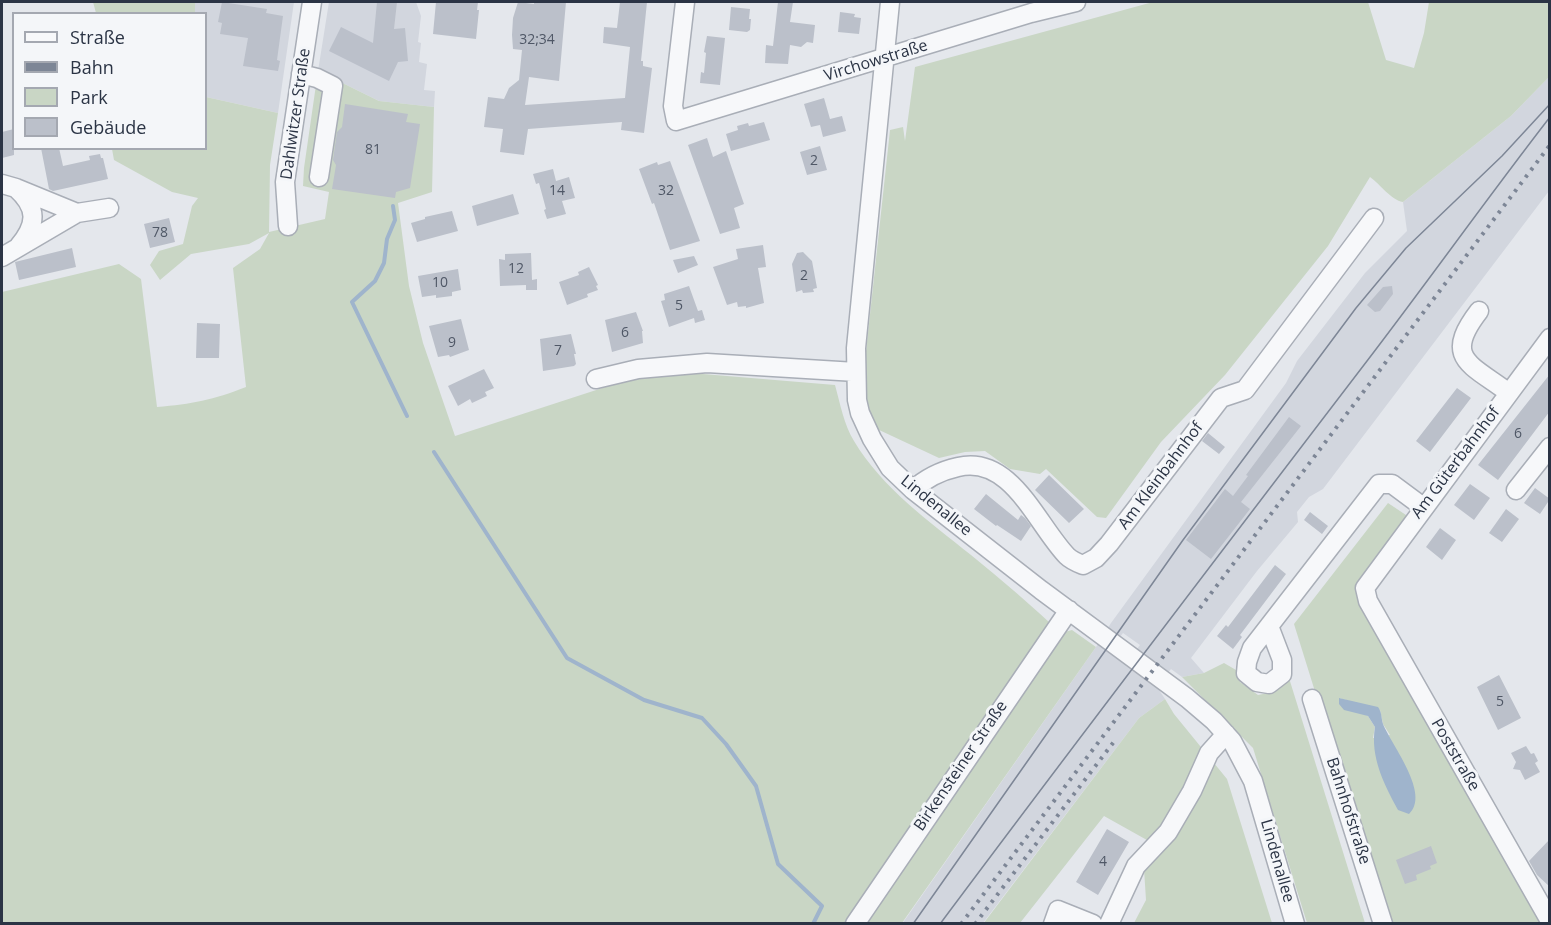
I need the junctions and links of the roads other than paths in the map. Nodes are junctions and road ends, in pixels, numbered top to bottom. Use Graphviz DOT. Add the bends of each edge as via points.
graph roads {
  1 [pos="312,2"];
  2 [pos="685,2"];
  3 [pos="890,2"];
  4 [pos="1076,2"];
  5 [pos="884,59"];
  6 [pos="301,74"];
  7 [pos="320,177"];
  8 [pos="9,186"];
  9 [pos="109,208"];
  10 [pos="77,213"];
  11 [pos="1374,218"];
  12 [pos="288,226"];
  13 [pos="18,248"];
  14 [pos="2,257"];
  15 [pos="1479,311"];
  16 [pos="1546,351"];
  17 [pos="856,372"];
  18 [pos="596,379"];
  19 [pos="1509,393"];
  20 [pos="1550,447"];
  21 [pos="913,490"];
  22 [pos="1516,490"];
  23 [pos="1423,507"];
  24 [pos="1365,588"];
  25 [pos="1069,610"];
  26 [pos="1269,626"];
  27 [pos="1312,699"];
  28 [pos="1226,734"];
  29 [pos="1550,921"];
  30 [pos="855,924"];
  31 [pos="1053,924"];
  32 [pos="1093,924"];
  33 [pos="1109,924"];
  34 [pos="1295,924"];
  35 [pos="1383,924"];
  1 -- 6 [label="street, Dahlwitzer Straße"];
  2 -- 5 [label="street, Virchowstraße" via="673,106 676,121"];
  3 -- 5 [label="street, Lindenallee"];
  4 -- 5 [label="street, Virchowstraße"];
  5 -- 17 [label="street, Lindenallee"];
  6 -- 7 [label="street" via="333,86"];
  6 -- 12 [label="street, Dahlwitzer Straße" via="285,182"];
  8 -- 10 [label="street"];
  8 -- 13 [label="street" via="28,200 33,211 28,236"];
  9 -- 10 [label="street"];
  10 -- 13 [label="street"];
  11 -- 21 [label="street, Am Kleinbahnhof" via="1245,390 1221,398 1109,544 1083,566 1068,558 1017,491 988,468 963,465 947,469"];
  13 -- 14 [label="street"];
  15 -- 19 [label="street" via="1462,336 1462,354"];
  16 -- 19 [label="street, Am Güterbahnhof"];
  17 -- 18 [label="street" via="707,363 638,369"];
  17 -- 21 [label="street, Lindenallee" via="857,400 869,433 890,468"];
  19 -- 23 [label="street, Am Güterbahnhof"];
  20 -- 22 [label="street"];
  21 -- 25 [label="street, Lindenallee"];
  23 -- 24 [label="street, Am Güterbahnhof"];
  23 -- 26 [label="street" via="1392,484 1379,484"];
  24 -- 29 [label="street, Poststraße" via="1368,601"];
  25 -- 28 [label="street, Lindenallee" via="1187,698"];
  25 -- 30 [label="street, Birkensteiner Straße"];
  26 -- 26 [label="street" via="1282,660 1282,674 1269,684 1257,682 1246,673 1252,648"];
  27 -- 35 [label="street, Bahnhofstraße"];
  28 -- 33 [label="street" via="1209,753 1168,832 1136,866"];
  28 -- 34 [label="street, Lindenallee" via="1253,781"];
  31 -- 32 [label="street" via="1058,910"];
}
